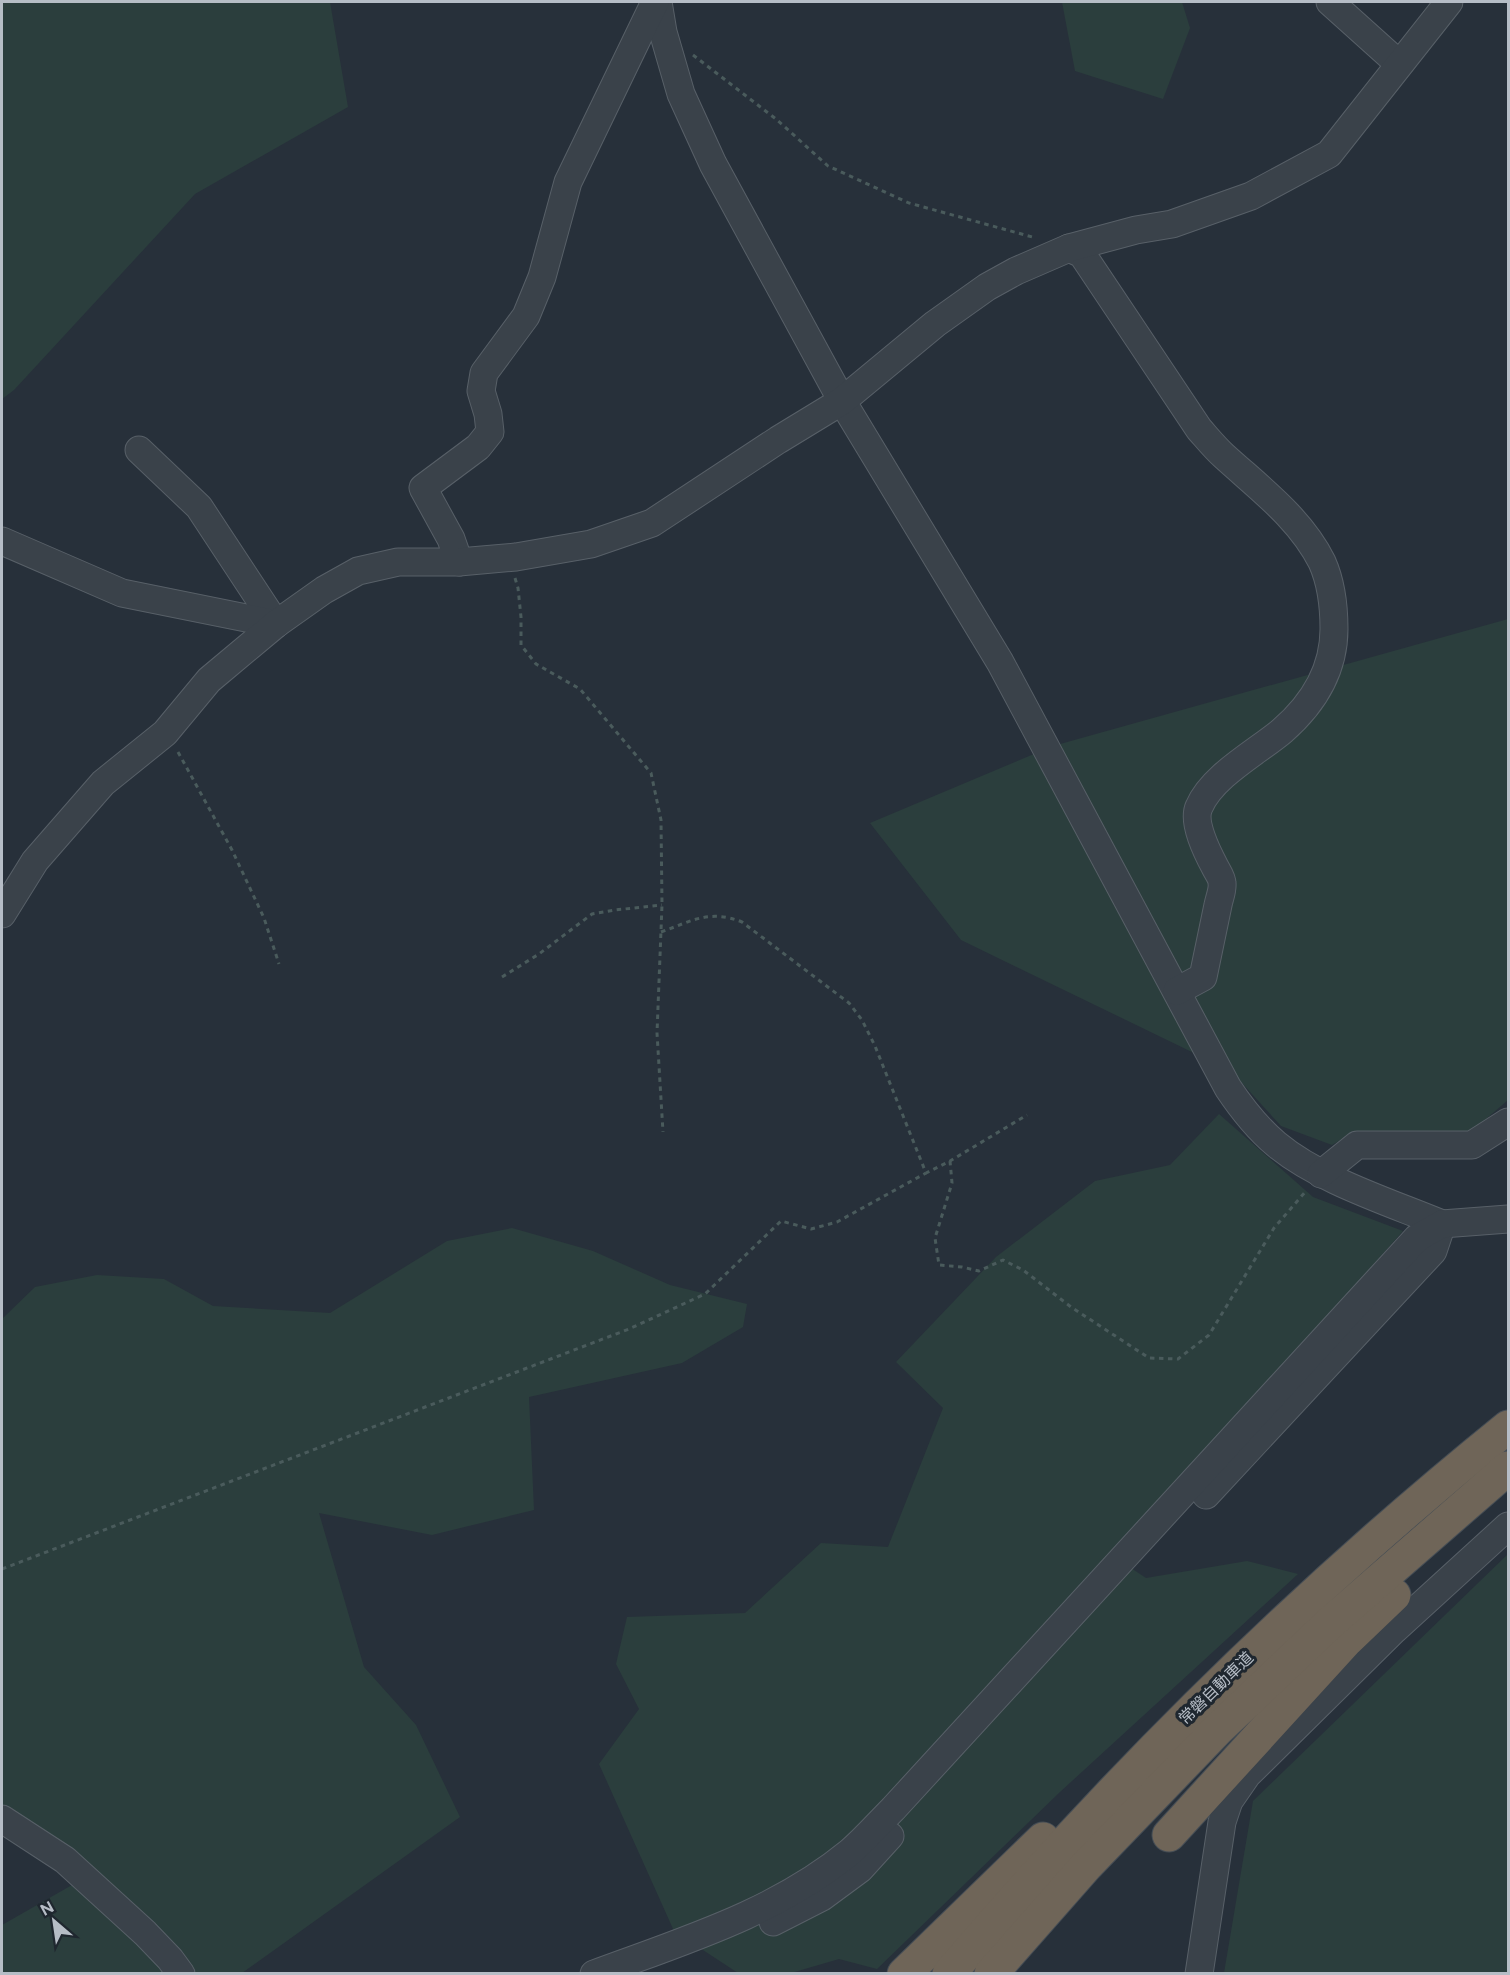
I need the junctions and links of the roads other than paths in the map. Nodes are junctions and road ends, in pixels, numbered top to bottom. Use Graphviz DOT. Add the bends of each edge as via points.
graph roads {
  1 [pos="656,2"];
  2 [pos="1329,2"];
  3 [pos="1449,2"];
  4 [pos="1400,64"];
  5 [pos="1069,248"];
  6 [pos="842,401"];
  7 [pos="139,450"];
  8 [pos="2,541"];
  9 [pos="459,562"];
  10 [pos="276,624"];
  11 [pos="2,914"];
  12 [pos="1177,991"];
  13 [pos="1509,1122"];
  14 [pos="1321,1174"];
  15 [pos="1509,1219"];
  16 [pos="1442,1224"];
  17 [pos="1509,1427"];
  18 [pos="1509,1468"];
  19 [pos="1509,1483"];
  20 [pos="1509,1526"];
  21 [pos="1192,1710"];
  22 [pos="2,1818"];
  23 [pos="1169,1835"];
  24 [pos="181,1974"];
  25 [pos="594,1974"];
  26 [pos="647,1974"];
  27 [pos="904,1974"];
  28 [pos="949,1974"];
  29 [pos="992,1974"];
  30 [pos="1200,1974"];
  1 -- 6 [label="street" via="681,94 713,164"];
  1 -- 9 [label="street" via="568,182 542,277 526,316 484,373 481,391 490,432 478,447 423,488 451,538"];
  2 -- 4 [label="street"];
  3 -- 4 [label="street"];
  4 -- 5 [label="street" via="1329,154 1303,169 1251,196 1172,224"];
  5 -- 6 [label="street" via="987,287 935,324"];
  5 -- 12 [label="street" via="1082,254 1199,429 1280,506 1307,539 1322,563 1334,616 1330,665 1305,709 1223,777 1197,810 1205,848 1222,883 1203,977"];
  6 -- 9 [label="street" via="652,523 591,544"];
  6 -- 12 [label="street" via="1000,662"];
  7 -- 10 [label="street" via="199,507"];
  8 -- 10 [label="street" via="122,593"];
  9 -- 10 [label="street" via="398,562 358,571"];
  10 -- 11 [label="street" via="208,680 165,733 103,783 35,861"];
  12 -- 14 [label="street" via="1228,1089 1248,1116 1277,1145"];
  13 -- 14 [label="street" via="1473,1145 1357,1145"];
  14 -- 16 [label="street"];
  15 -- 16 [label="street"];
  16 -- 25 [label="street" via="1417,1238 851,1851 776,1902 713,1931"];
  16 -- 26 [label="street" via="1433,1251 860,1869 822,1897 781,1918"];
  17 -- 21 [label="highway, 常磐自動車道" via="1368,1546"];
  18 -- 29 [label="highway, 常磐自動車道" via="1330,1623 1217,1730 1086,1866"];
  19 -- 23 [label="highway" via="1347,1640"];
  20 -- 30 [label="street" via="1394,1630 1246,1775 1229,1801 1222,1822"];
  21 -- 27 [label="highway" via="1071,1812"];
  21 -- 28 [label="highway, 常磐自動車道"];
  22 -- 24 [label="street" via="65,1860 145,1933"];
}
